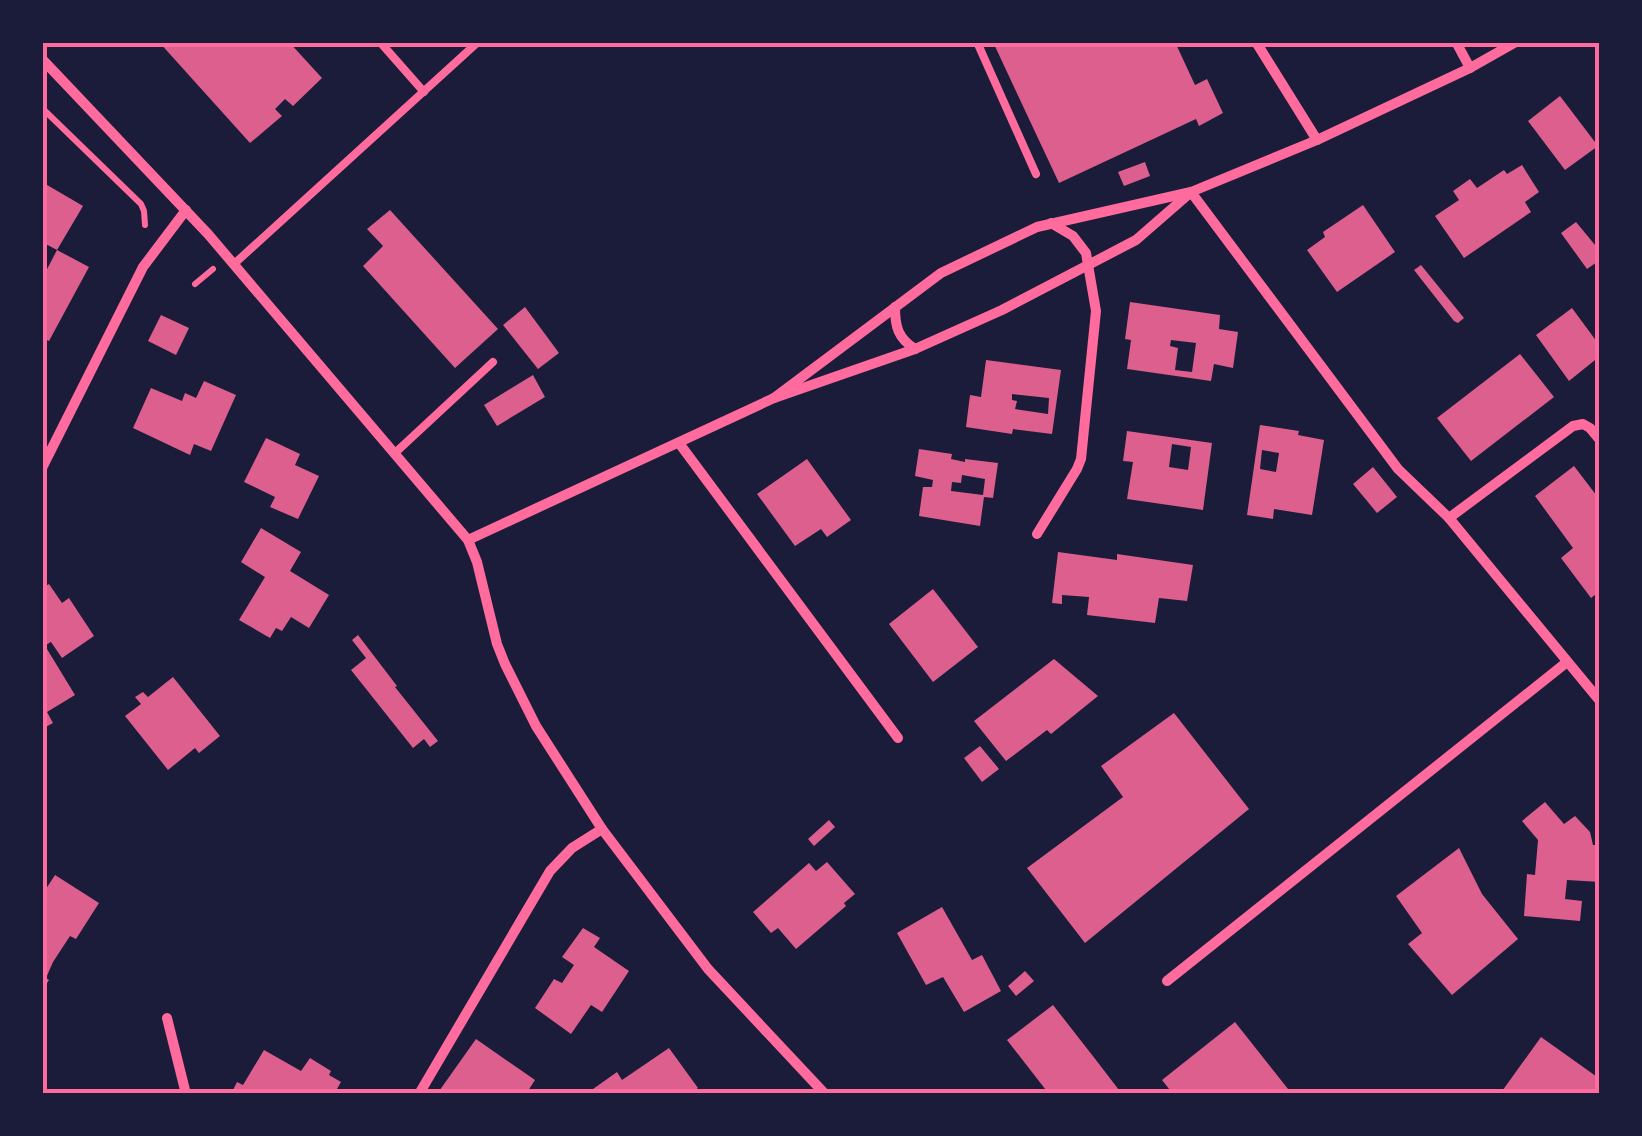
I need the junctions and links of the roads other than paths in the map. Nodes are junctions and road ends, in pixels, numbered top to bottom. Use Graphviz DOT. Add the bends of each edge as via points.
graph roads {
  1 [pos="380,42"];
  2 [pos="478,42"];
  3 [pos="977,42"];
  4 [pos="1256,42"];
  5 [pos="1456,42"];
  6 [pos="1516,42"];
  7 [pos="42,59"];
  8 [pos="1470,68"];
  9 [pos="424,92"];
  10 [pos="1317,140"];
  11 [pos="1036,174"];
  12 [pos="1191,192"];
  13 [pos="186,210"];
  14 [pos="1051,223"];
  15 [pos="234,264"];
  16 [pos="1089,266"];
  17 [pos="895,307"];
  18 [pos="914,349"];
  19 [pos="494,362"];
  20 [pos="774,398"];
  21 [pos="1600,440"];
  22 [pos="679,443"];
  23 [pos="395,453"];
  24 [pos="42,468"];
  25 [pos="1449,518"];
  26 [pos="1038,534"];
  27 [pos="468,540"];
  28 [pos="1567,662"];
  29 [pos="1600,701"];
  30 [pos="898,738"];
  31 [pos="602,829"];
  32 [pos="1167,981"];
  33 [pos="166,1018"];
  34 [pos="186,1094"];
  35 [pos="418,1094"];
  36 [pos="825,1094"];
  1 -- 9 [label="lane"];
  2 -- 9 [label="lane"];
  3 -- 11 [label="lane"];
  4 -- 10 [label="street"];
  5 -- 8 [label="street"];
  6 -- 8 [label="street"];
  7 -- 13 [label="street"];
  8 -- 10 [label="street"];
  9 -- 15 [label="lane"];
  10 -- 12 [label="street"];
  12 -- 14 [label="street"];
  12 -- 16 [label="street" via="1136,240"];
  12 -- 25 [label="street" via="1398,468"];
  13 -- 15 [label="street"];
  13 -- 24 [label="street" via="143,267"];
  14 -- 16 [label="street" via="1080,244"];
  14 -- 17 [label="street" via="941,273"];
  15 -- 23 [label="street"];
  16 -- 18 [label="street"];
  16 -- 26 [label="street" via="1096,324 1080,458"];
  17 -- 18 [label="street" via="898,335"];
  17 -- 20 [label="street"];
  18 -- 20 [label="street"];
  19 -- 23 [label="lane"];
  20 -- 22 [label="street"];
  21 -- 25 [label="street" via="1583,424 1573,426"];
  22 -- 27 [label="street"];
  22 -- 30 [label="street"];
  23 -- 27 [label="street"];
  25 -- 28 [label="street"];
  27 -- 31 [label="street" via="505,664"];
  28 -- 29 [label="street"];
  28 -- 32 [label="street"];
  31 -- 35 [label="street" via="550,871"];
  31 -- 36 [label="street" via="708,969"];
  33 -- 34 [label="street"];
}
